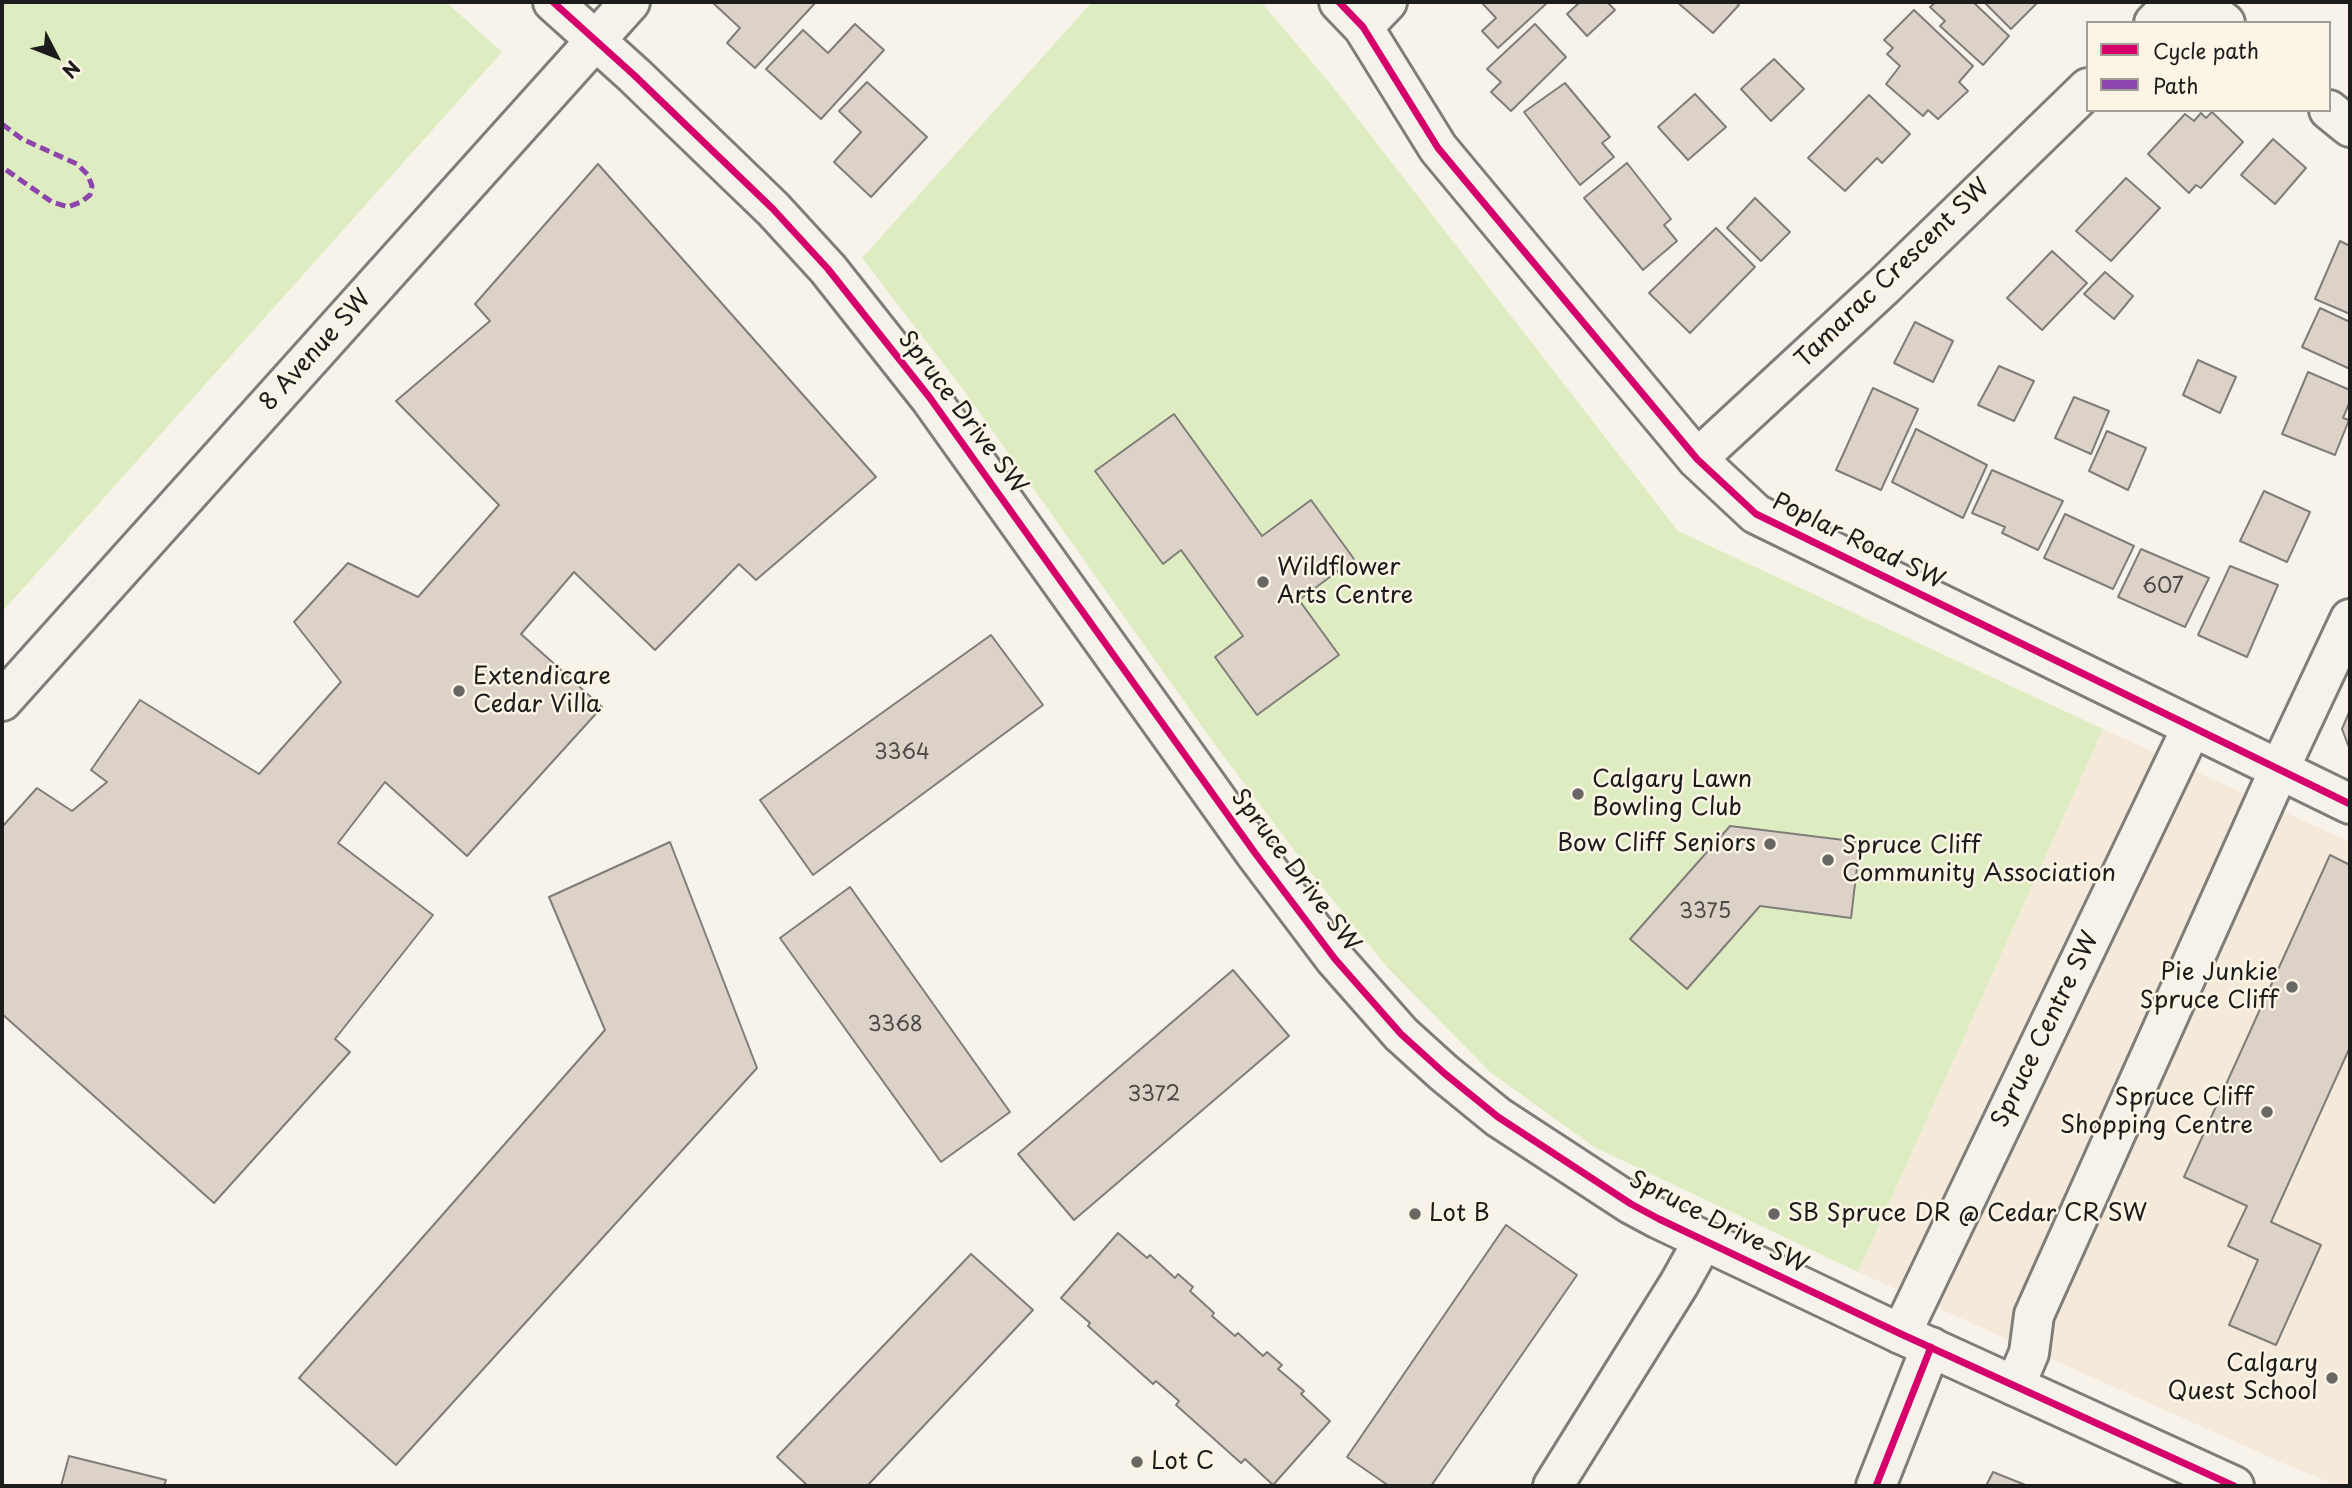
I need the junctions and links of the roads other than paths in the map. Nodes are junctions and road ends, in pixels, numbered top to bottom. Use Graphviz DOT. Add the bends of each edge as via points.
graph roads {
  1 [pos="553,2"];
  2 [pos="630,2"];
  3 [pos="1363,10"];
  4 [pos="2156,21"];
  5 [pos="2223,21"];
  6 [pos="596,40"];
  7 [pos="2086,90"];
  8 [pos="2331,112"];
  9 [pos="2350,127"];
  10 [pos="1697,459"];
  11 [pos="2350,619"];
  12 [pos="2,701"];
  13 [pos="2192,727"];
  14 [pos="2280,770"];
  15 [pos="2350,804"];
  16 [pos="1703,1241"];
  17 [pos="1916,1341"];
  18 [pos="2015,1386"];
  19 [pos="1553,1486"];
  20 [pos="1876,1486"];
  21 [pos="2234,1486"];
  1 -- 6 [label="street, Spruce Drive SW"];
  2 -- 6 [label="street, 8 Avenue SW"];
  3 -- 10 [label="street, Poplar Road SW" via="1438,148"];
  4 -- 5 [label="street" via="2205,6"];
  6 -- 12 [label="street, 8 Avenue SW"];
  6 -- 16 [label="street, Spruce Drive SW" via="773,209 828,269 930,398 1255,853 1335,959 1401,1034 1498,1117 1631,1204"];
  7 -- 10 [label="street, Tamarac Crescent SW"];
  8 -- 9 [label="street"];
  10 -- 13 [label="street, Poplar Road SW" via="1756,514"];
  11 -- 14 [label="street"];
  13 -- 14 [label="street, Poplar Road SW"];
  13 -- 17 [label="street, Spruce Centre SW"];
  14 -- 15 [label="street, Poplar Road SW"];
  14 -- 18 [label="street" via="2034,1315 2029,1353"];
  16 -- 17 [label="street, Spruce Drive SW"];
  16 -- 19 [label="street"];
  17 -- 18 [label="street, Spruce Drive SW"];
  17 -- 20 [label="street, Spruce Centre SW"];
  18 -- 21 [label="street, Spruce Drive SW"];
}
